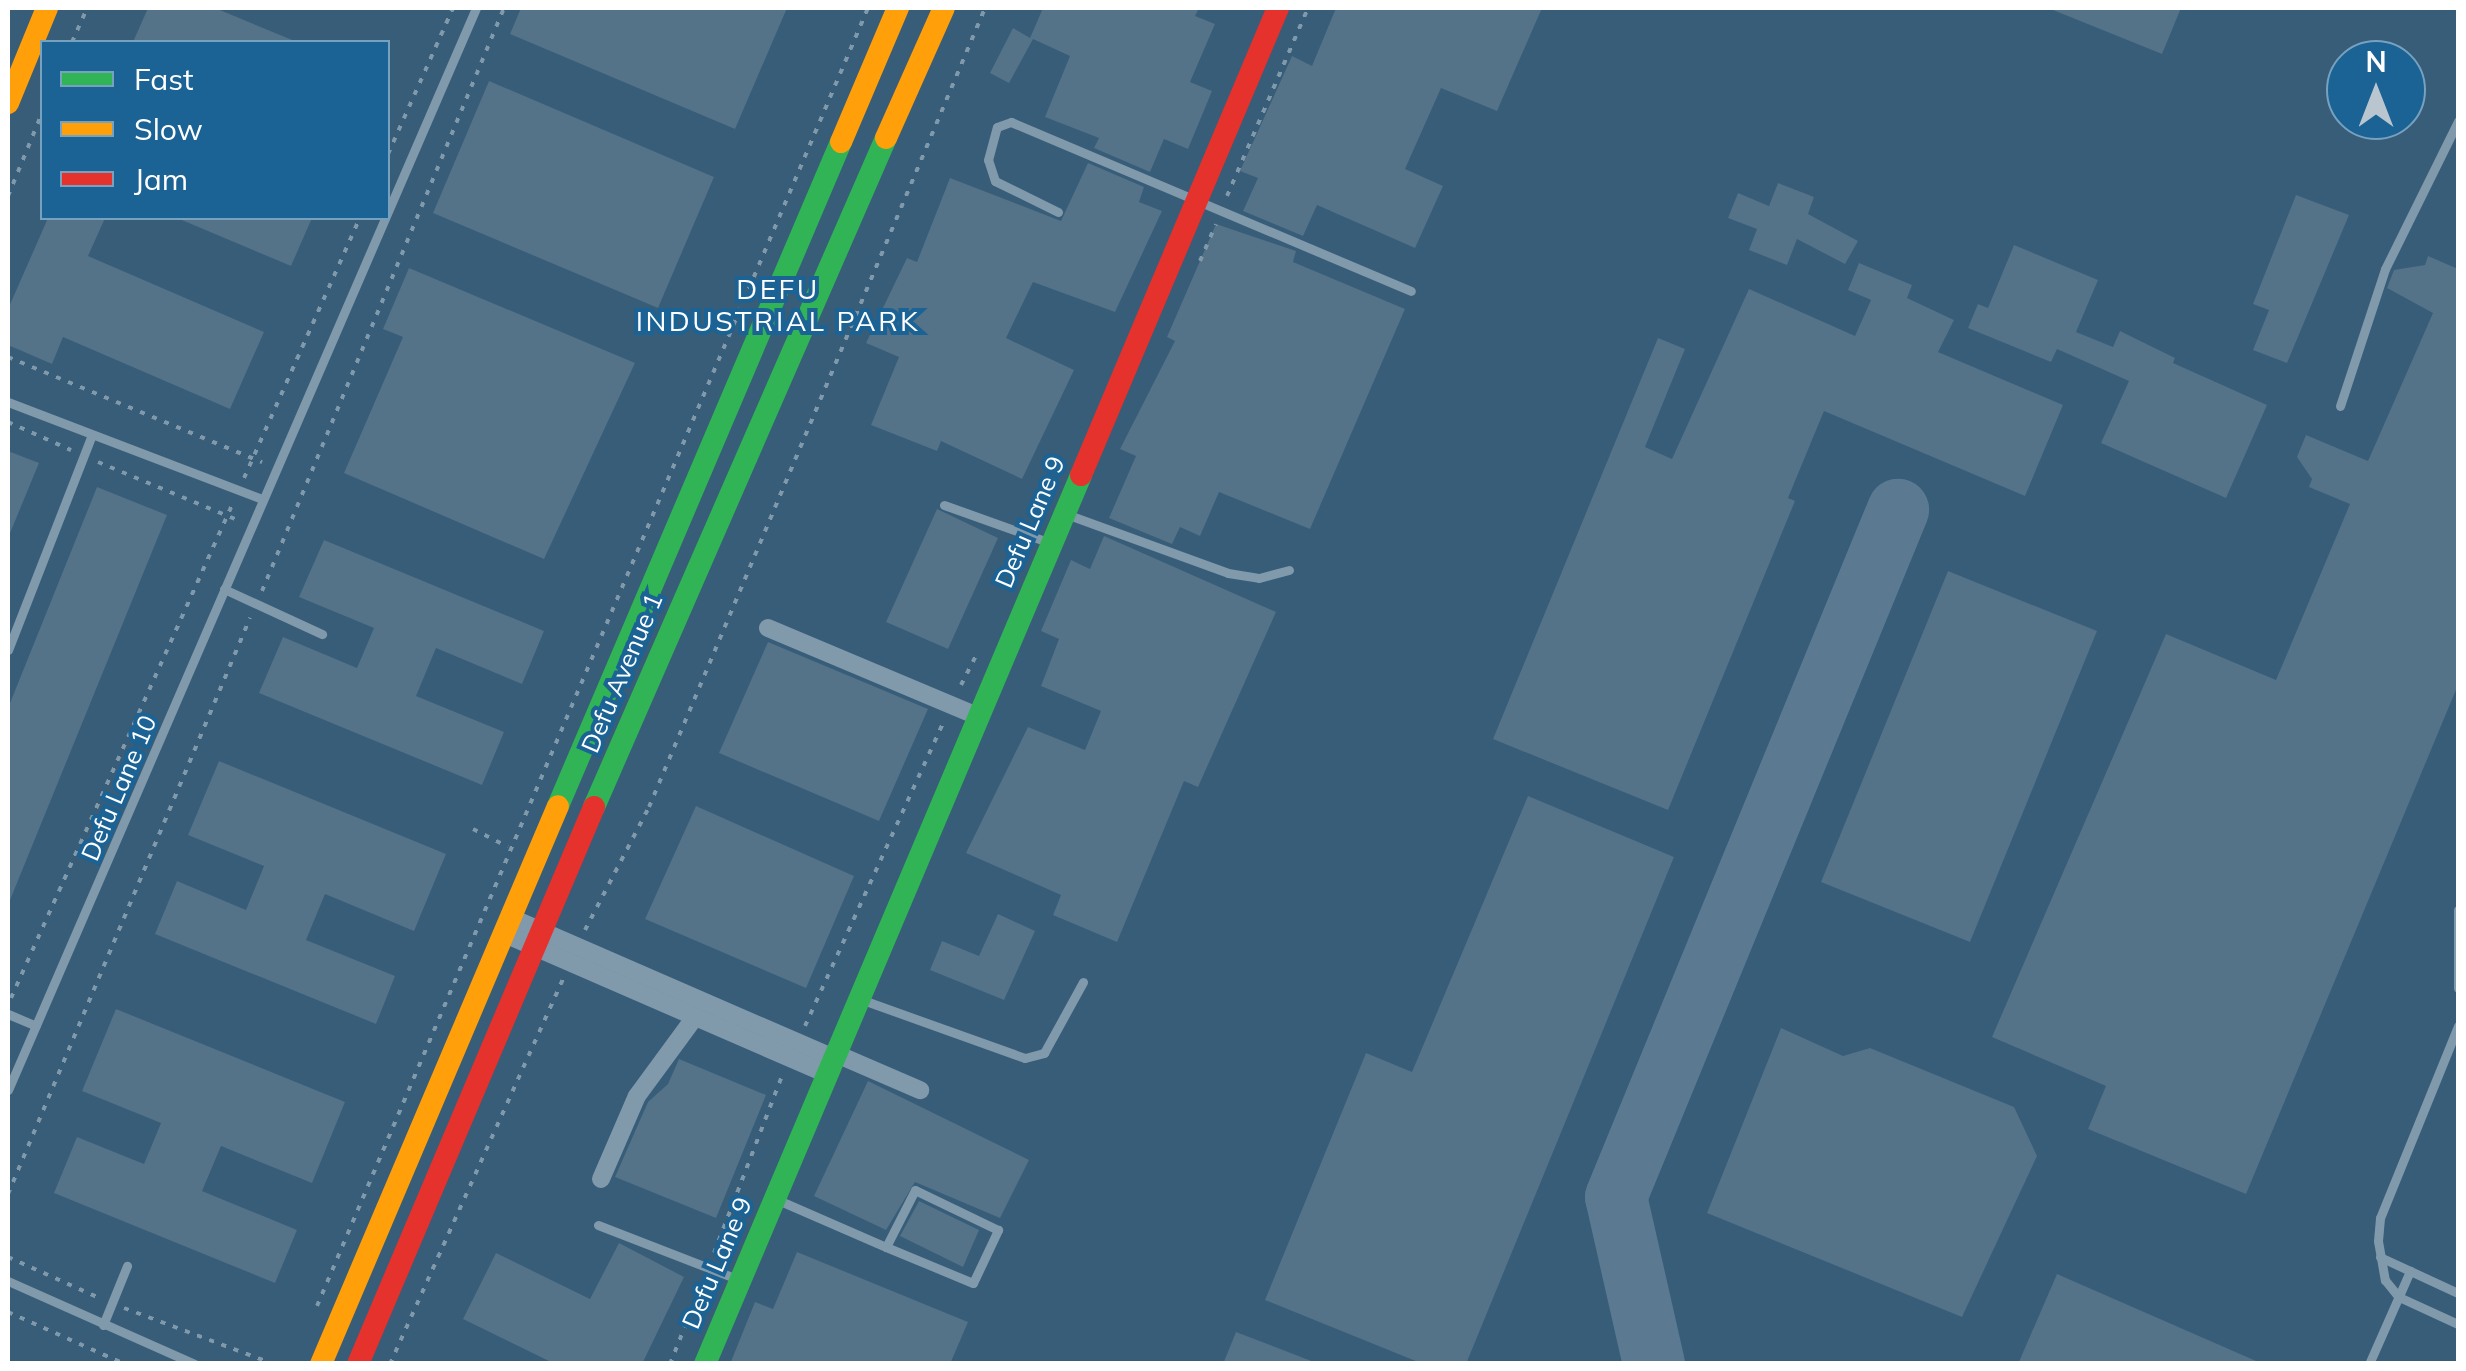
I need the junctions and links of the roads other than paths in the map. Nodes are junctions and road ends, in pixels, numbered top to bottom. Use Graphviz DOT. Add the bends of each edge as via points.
graph roads {
  1 [pos="47,8"];
  2 [pos="476,8"];
  3 [pos="898,8"];
  4 [pos="944,8"];
  5 [pos="1278,8"];
  6 [pos="8,102"];
  7 [pos="2458,122"];
  8 [pos="1197,198"];
  9 [pos="390,208"];
  10 [pos="1058,212"];
  11 [pos="385,220"];
  12 [pos="1412,291"];
  13 [pos="8,402"];
  14 [pos="2340,406"];
  15 [pos="91,437"];
  16 [pos="262,500"];
  17 [pos="944,505"];
  18 [pos="1063,513"];
  19 [pos="1051,542"];
  20 [pos="1290,570"];
  21 [pos="224,589"];
  22 [pos="768,628"];
  23 [pos="322,634"];
  24 [pos="8,650"];
  25 [pos="977,716"];
  26 [pos="2458,910"];
  27 [pos="511,927"];
  28 [pos="540,941"];
  29 [pos="1084,982"];
  30 [pos="2458,988"];
  31 [pos="857,998"];
  32 [pos="8,1014"];
  33 [pos="695,1017"];
  34 [pos="36,1026"];
  35 [pos="2458,1026"];
  36 [pos="794,1050"];
  37 [pos="830,1061"];
  38 [pos="8,1090"];
  39 [pos="920,1090"];
  40 [pos="601,1179"];
  41 [pos="774,1197"];
  42 [pos="598,1224"];
  43 [pos="886,1247"];
  44 [pos="2380,1257"];
  45 [pos="128,1266"];
  46 [pos="2410,1271"];
  47 [pos="740,1280"];
  48 [pos="8,1282"];
  49 [pos="2458,1293"];
  50 [pos="2400,1297"];
  51 [pos="2458,1324"];
  52 [pos="103,1325"];
  53 [pos="194,1364"];
  54 [pos="320,1364"];
  55 [pos="358,1364"];
  56 [pos="704,1364"];
  57 [pos="2368,1364"];
  1 -- 6 [label="main road"];
  2 -- 9 [label="lane, Defu Lane 10"];
  3 -- 27 [label="main road, Defu Avenue 1"];
  4 -- 28 [label="main road, Defu Avenue 1" via="692,576"];
  5 -- 8 [label="main road, Defu Lane 9"];
  7 -- 14 [label="lane" via="2385,270"];
  8 -- 10 [label="lane" via="1011,122 997,127 988,160 995,181"];
  8 -- 12 [label="lane"];
  8 -- 18 [label="main road, Defu Lane 9"];
  11 -- 16 [label="lane, Defu Lane 10"];
  13 -- 15 [label="lane"];
  15 -- 16 [label="lane"];
  15 -- 24 [label="lane"];
  16 -- 21 [label="lane, Defu Lane 10"];
  17 -- 19 [label="lane"];
  18 -- 19 [label="main road, Defu Lane 9"];
  18 -- 20 [label="lane" via="1228,573 1259,578"];
  19 -- 25 [label="main road, Defu Lane 9"];
  21 -- 23 [label="lane"];
  21 -- 34 [label="lane, Defu Lane 10"];
  22 -- 25 [label="street"];
  25 -- 31 [label="main road, Defu Lane 9"];
  26 -- 30 [label="lane"];
  27 -- 28 [label="street"];
  27 -- 54 [label="main road, Defu Avenue 1"];
  28 -- 33 [label="street" via="570,963"];
  28 -- 36 [label="street" via="578,945"];
  28 -- 55 [label="main road, Defu Avenue 1"];
  29 -- 31 [label="lane" via="1044,1052 1025,1058"];
  31 -- 37 [label="main road, Defu Lane 9"];
  32 -- 34 [label="lane"];
  33 -- 36 [label="street"];
  33 -- 40 [label="street" via="637,1096"];
  34 -- 38 [label="lane, Defu Lane 10"];
  35 -- 44 [label="lane" via="2380,1218"];
  36 -- 37 [label="street"];
  37 -- 39 [label="street"];
  37 -- 41 [label="main road, Defu Lane 9"];
  41 -- 43 [label="lane"];
  41 -- 47 [label="main road, Defu Lane 9"];
  42 -- 47 [label="lane"];
  43 -- 43 [label="lane" via="973,1283 998,1230 914,1190"];
  44 -- 46 [label="lane"];
  44 -- 50 [label="lane" via="2385,1280"];
  45 -- 52 [label="lane"];
  46 -- 49 [label="lane"];
  46 -- 50 [label="lane"];
  47 -- 56 [label="main road, Defu Lane 9"];
  48 -- 52 [label="lane"];
  50 -- 51 [label="lane"];
  50 -- 57 [label="lane"];
  52 -- 53 [label="lane"];
}
